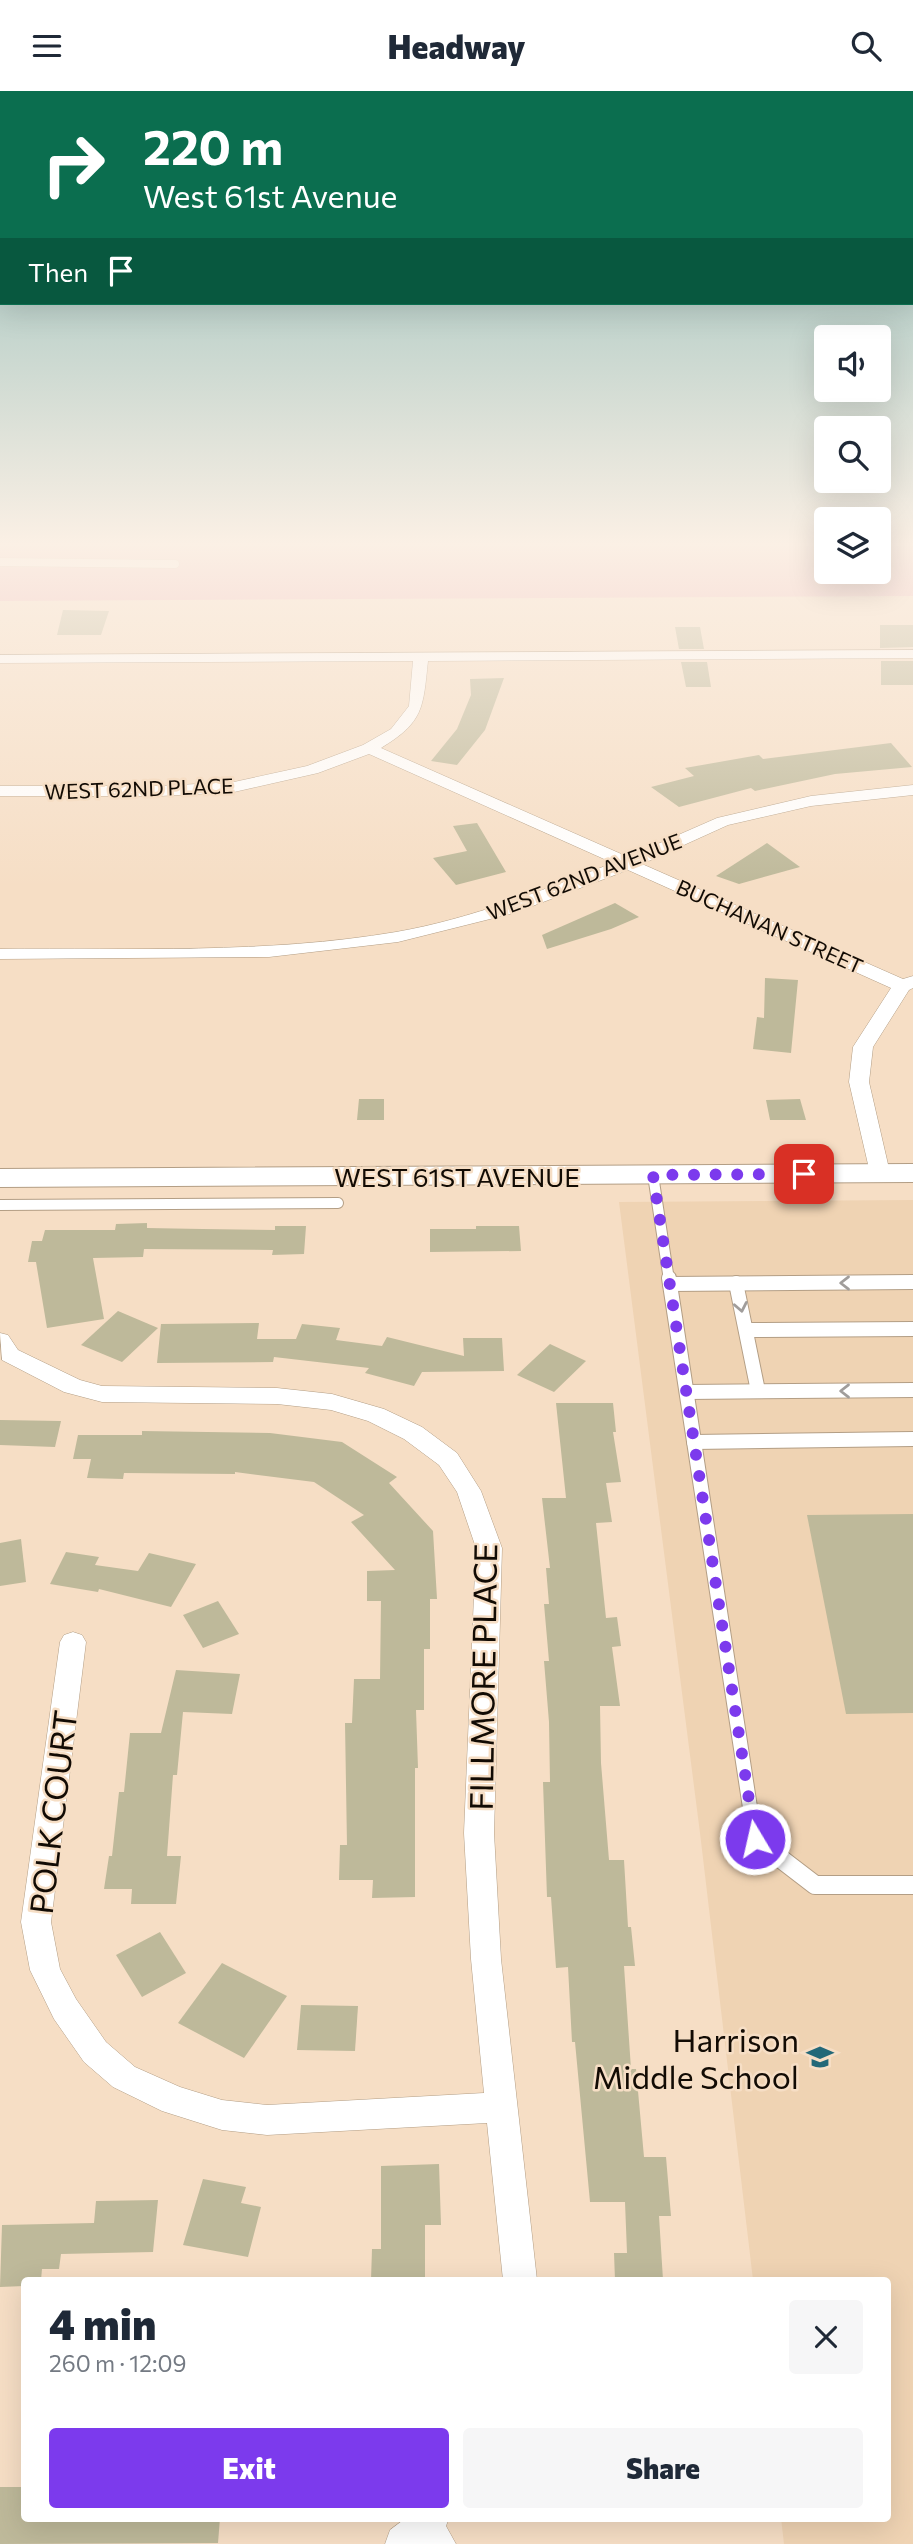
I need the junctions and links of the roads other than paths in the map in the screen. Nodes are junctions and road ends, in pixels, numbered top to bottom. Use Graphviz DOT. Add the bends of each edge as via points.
graph roads {
  1 [pos="609,656"];
  2 [pos="421,658"];
  3 [pos="0,659"];
  4 [pos="369,747"];
  5 [pos="913,790"];
  6 [pos="0,791"];
  7 [pos="630,863"];
  8 [pos="0,954"];
  9 [pos="908,984"];
  10 [pos="880,1173"];
  11 [pos="913,1173"];
  12 [pos="653,1175"];
  13 [pos="0,1178"];
  14 [pos="338,1203"];
  15 [pos="0,1205"];
  16 [pos="913,1282"];
  17 [pos="736,1283"];
  18 [pos="670,1284"];
  19 [pos="913,1329"];
  20 [pos="746,1330"];
  21 [pos="3,1352"];
  22 [pos="913,1390"];
  23 [pos="758,1391"];
  24 [pos="687,1392"];
  25 [pos="913,1439"];
  26 [pos="694,1442"];
  27 [pos="73,1642"];
  28 [pos="913,1885"];
  29 [pos="501,2107"];
  30 [pos="520,2277"];
  1 -- 2 [label="street"];
  2 -- 3 [label="street"];
  2 -- 4 [label="street, WEST 62ND PLACE" via="416,707 396,732"];
  4 -- 6 [label="street, WEST 62ND PLACE" via="312,770 234,787"];
  4 -- 7 [label="street, BUCHANAN STREET"];
  5 -- 7 [label="street, WEST 62ND AVENUE" via="811,801 723,821"];
  7 -- 8 [label="street, WEST 62ND AVENUE" via="508,909 398,937 269,952"];
  7 -- 9 [label="street, BUCHANAN STREET"];
  9 -- 10 [label="street" via="863,1047 859,1082"];
  10 -- 11 [label="main road, WEST 61ST AVENUE"];
  10 -- 12 [label="main road, WEST 61ST AVENUE"];
  12 -- 13 [label="main road, WEST 61ST AVENUE"];
  12 -- 18 [label="lane"];
  14 -- 15 [label="lane"];
  16 -- 17 [label="lane, one-way"];
  17 -- 18 [label="lane"];
  17 -- 20 [label="lane, one-way"];
  18 -- 24 [label="lane"];
  19 -- 20 [label="lane"];
  20 -- 23 [label="lane"];
  21 -- 29 [label="street, FILLMORE PLACE" via="72,1387 102,1394 277,1396 332,1402 376,1415 413,1433 448,1459 469,1491 489,1548 479,1833"];
  22 -- 23 [label="lane, one-way"];
  23 -- 24 [label="lane"];
  24 -- 26 [label="lane"];
  25 -- 26 [label="lane"];
  26 -- 28 [label="lane" via="755,1839 815,1885"];
  27 -- 29 [label="street, POLK COURT" via="36,1922 45,1970 95,2052 124,2077 222,2115 267,2120"];
  29 -- 30 [label="street, FILLMORE PLACE"];
}
